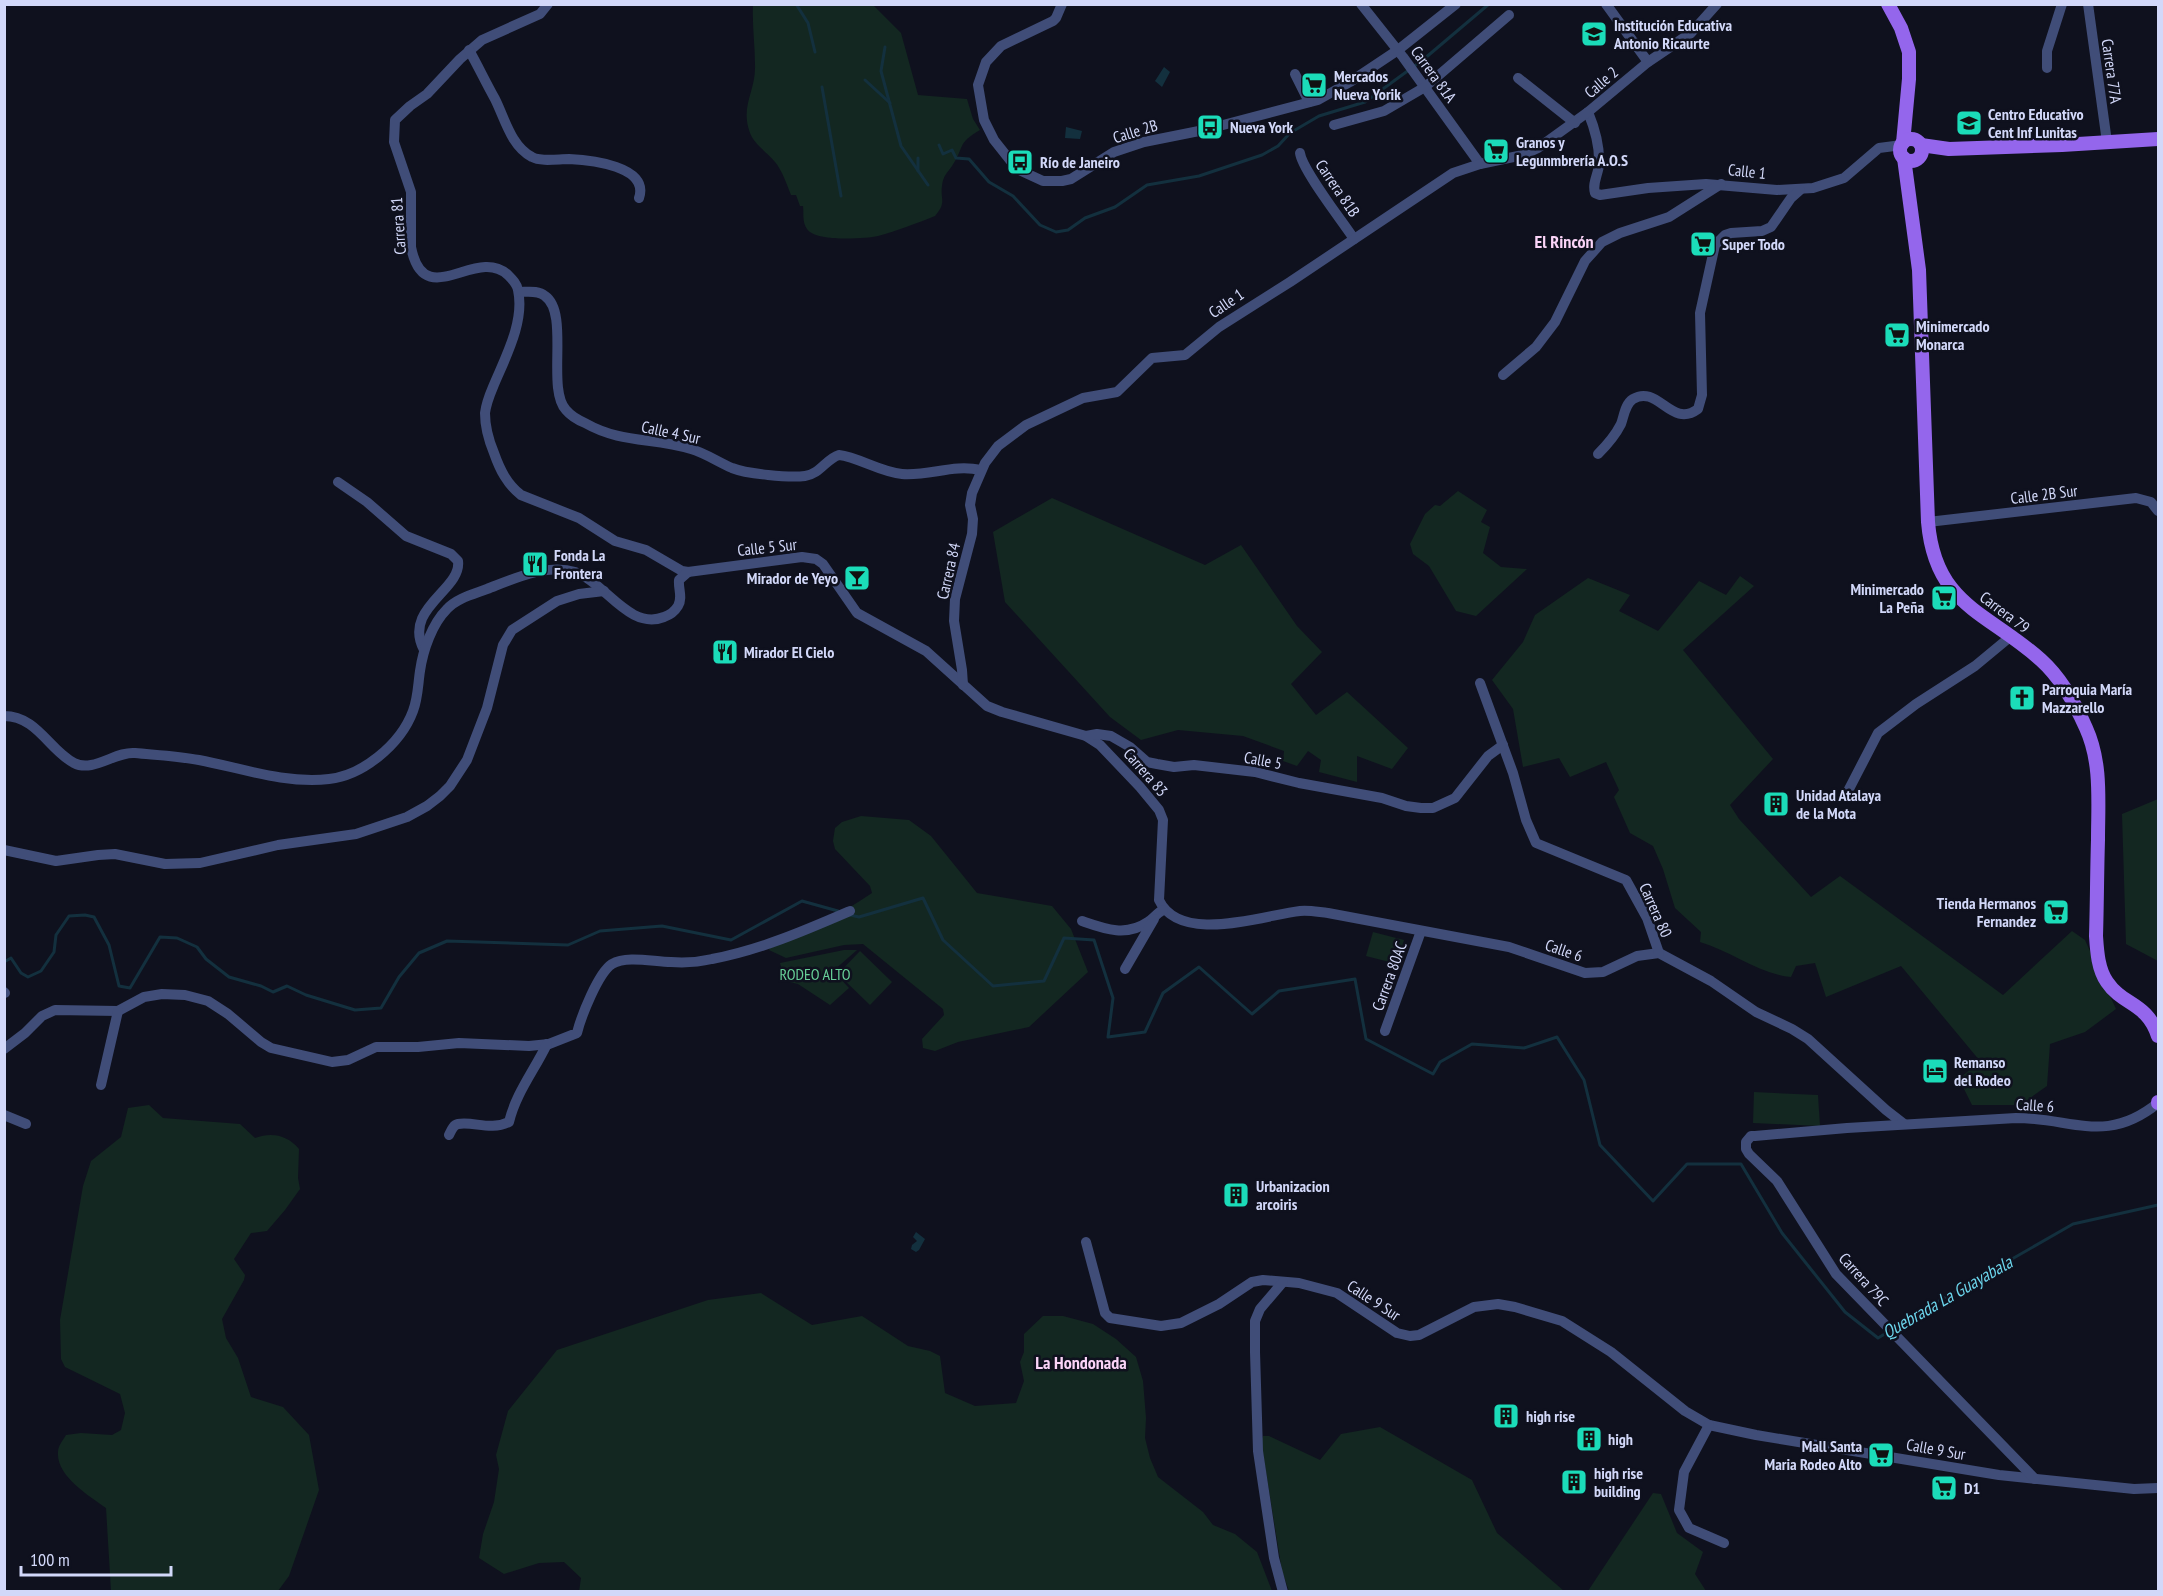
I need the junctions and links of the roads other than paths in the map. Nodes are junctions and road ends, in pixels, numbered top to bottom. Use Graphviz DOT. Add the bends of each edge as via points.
graph roads {
  1 [pos="548,4"];
  2 [pos="1062,4"];
  3 [pos="1361,4"];
  4 [pos="1456,4"];
  5 [pos="1606,4"];
  6 [pos="1716,4"];
  7 [pos="1888,4"];
  8 [pos="2062,4"];
  9 [pos="2088,4"];
  10 [pos="1509,15"];
  11 [pos="469,50"];
  12 [pos="1398,50"];
  13 [pos="1648,62"];
  14 [pos="2047,68"];
  15 [pos="1295,74"];
  16 [pos="1518,78"];
  17 [pos="1425,87"];
  18 [pos="1309,102"];
  19 [pos="1588,112"];
  20 [pos="1575,123"];
  21 [pos="1334,124"];
  22 [pos="2158,139"];
  23 [pos="2107,142"];
  24 [pos="1910,150"];
  25 [pos="1300,153"];
  26 [pos="1529,153"];
  27 [pos="1480,164"];
  28 [pos="1721,184"];
  29 [pos="1800,190"];
  30 [pos="639,198"];
  31 [pos="1354,239"];
  32 [pos="519,292"];
  33 [pos="1503,375"];
  34 [pos="1598,454"];
  35 [pos="981,470"];
  36 [pos="338,482"];
  37 [pos="970,500"];
  38 [pos="2158,511"];
  39 [pos="1928,522"];
  40 [pos="688,572"];
  41 [pos="604,591"];
  42 [pos="2010,637"];
  43 [pos="424,650"];
  44 [pos="1480,682"];
  45 [pos="963,685"];
  46 [pos="4,716"];
  47 [pos="1086,736"];
  48 [pos="1503,745"];
  49 [pos="1848,790"];
  50 [pos="4,850"];
  51 [pos="850,911"];
  52 [pos="1160,911"];
  53 [pos="1082,921"];
  54 [pos="1421,931"];
  55 [pos="1659,953"];
  56 [pos="1125,969"];
  57 [pos="118,1011"];
  58 [pos="1385,1030"];
  59 [pos="2158,1036"];
  60 [pos="547,1044"];
  61 [pos="4,1049"];
  62 [pos="101,1085"];
  63 [pos="2158,1103"];
  64 [pos="4,1115"];
  65 [pos="26,1124"];
  66 [pos="1904,1124"];
  67 [pos="449,1136"];
  68 [pos="1748,1139"];
  69 [pos="1086,1242"];
  70 [pos="1282,1282"];
  71 [pos="1709,1425"];
  72 [pos="2007,1453"];
  73 [pos="1999,1475"];
  74 [pos="2035,1479"];
  75 [pos="2158,1488"];
  76 [pos="1724,1543"];
  77 [pos="1283,1592"];
  1 -- 11 [label="street, Carrera 81" via="540,14 482,40"];
  2 -- 18 [label="street, Calle 2B" via="1053,21 1001,46 986,63 978,85 984,120 994,140 1017,169 1032,177 1043,181 1071,179 1114,152"];
  3 -- 12 [label="street, Carrera 81A"];
  4 -- 12 [label="street, Calle 2B"];
  5 -- 13 [label="street"];
  6 -- 13 [label="street, Calle 2" via="1694,30"];
  7 -- 24 [label="main road" via="1909,52 1904,124"];
  8 -- 14 [label="street" via="2047,51"];
  9 -- 23 [label="street, Carrera 77A"];
  10 -- 17 [label="street"];
  11 -- 30 [label="street" via="504,123 522,150 534,158 606,164 628,172 640,186"];
  11 -- 32 [label="street, Carrera 81" via="441,81 395,120 394,142 411,192 413,256 428,277 444,278 491,267 513,279"];
  12 -- 17 [label="street, Carrera 81A"];
  12 -- 18 [label="street, Calle 2B" via="1335,92"];
  13 -- 19 [label="street, Calle 2"];
  15 -- 18 [label="street"];
  16 -- 20 [label="street"];
  17 -- 21 [label="street" via="1384,111"];
  17 -- 27 [label="street, Carrera 81A"];
  19 -- 20 [label="street, Calle 2"];
  19 -- 28 [label="street, Calle 1" via="1599,156 1594,190 1597,195"];
  20 -- 26 [label="street, Calle 2"];
  22 -- 23 [label="main road, Calle 1"];
  23 -- 24 [label="main road, Calle 1"];
  24 -- 29 [label="street, Calle 1" via="1879,148 1838,181"];
  24 -- 39 [label="main road, Carrera 79" via="1907,180 1919,270"];
  25 -- 31 [label="street, Carrera 81B"];
  26 -- 27 [label="street, Calle 1"];
  27 -- 31 [label="street, Calle 1" via="1453,173"];
  28 -- 29 [label="street, Calle 1"];
  28 -- 33 [label="street" via="1669,217 1602,242 1585,261 1555,322 1536,347"];
  29 -- 34 [label="street" via="1771,227 1731,232 1715,245 1700,313 1702,395 1698,409 1679,415 1648,397 1633,399 1614,435"];
  31 -- 35 [label="street, Calle 1" via="1219,327 1185,356 1152,358 1117,392 1083,398 1026,425 998,446"];
  32 -- 35 [label="street, Calle 4 Sur" via="540,293 552,304 560,401 566,410 610,435 680,446 740,471 778,475 812,475 839,455 899,473 956,467"];
  32 -- 40 [label="street" via="519,318 485,412 497,463 507,482 521,495 579,518 615,541 646,550"];
  35 -- 37 [label="street, Calle 1"];
  36 -- 43 [label="street" via="406,536 451,554 458,561 457,572 422,621 419,638"];
  37 -- 45 [label="street, Carrera 84" via="972,534 954,615"];
  38 -- 39 [label="street, Calle 2B Sur" via="2151,502 2136,498"];
  39 -- 42 [label="main road, Carrera 79" via="1932,554 1947,583 1965,603"];
  40 -- 41 [label="street" via="679,580 679,606 658,619 635,616"];
  40 -- 45 [label="street, Calle 5 Sur" via="802,557 816,559 824,564 857,613 916,644"];
  41 -- 43 [label="street" via="587,578 568,571 543,571 509,580 447,608"];
  41 -- 50 [label="street" via="557,601 508,635 487,708 466,760 440,796 407,817 356,834 278,845 200,863 165,864 115,854 56,861"];
  42 -- 49 [label="street" via="1878,733"];
  42 -- 59 [label="main road, Carrera 79" via="2054,672 2087,729 2098,781 2099,961 2105,980 2144,1011"];
  43 -- 46 [label="street" via="413,711 395,742 366,766 334,778 256,773 198,760 125,752 86,765 75,763 23,720"];
  44 -- 48 [label="street"];
  45 -- 47 [label="street, Calle 5 Sur" via="993,709"];
  47 -- 48 [label="street, Calle 5" via="1111,736 1147,762 1164,766 1255,772 1406,806 1433,808 1455,798 1488,756"];
  47 -- 52 [label="street, Carrera 83" via="1113,757 1159,810 1163,820"];
  48 -- 55 [label="street, Carrera 80" via="1536,843 1626,880 1647,918"];
  51 -- 60 [label="street" via="784,938 710,959 611,964 582,1015 577,1033"];
  52 -- 53 [label="street" via="1141,926 1122,932"];
  52 -- 54 [label="street, Calle 6" via="1188,922 1222,924 1313,911"];
  52 -- 56 [label="street"];
  54 -- 55 [label="street, Calle 6" via="1509,947 1585,973 1603,972 1637,956"];
  54 -- 58 [label="street, Carrera 80AC"];
  55 -- 66 [label="street" via="1711,981 1755,1012 1800,1034"];
  57 -- 60 [label="street" via="144,997 185,996 212,1004 272,1048 332,1062 387,1046"];
  57 -- 61 [label="street" via="55,1010 42,1016"];
  57 -- 62 [label="street"];
  60 -- 67 [label="street" via="519,1090 508,1122 487,1126 459,1124"];
  63 -- 66 [label="street, Calle 6" via="2136,1118 2097,1128 2029,1118"];
  64 -- 65 [label="street"];
  66 -- 68 [label="street, Calle 6"];
  68 -- 72 [label="street, Carrera 79C" via="1746,1149 1777,1181 1836,1274"];
  69 -- 70 [label="street, Calle 9 Sur" via="1105,1313 1110,1318 1161,1326 1181,1323 1252,1282"];
  70 -- 71 [label="street, Calle 9 Sur" via="1337,1293 1397,1333 1410,1336 1485,1304 1515,1307 1562,1321"];
  70 -- 77 [label="street" via="1255,1321 1255,1352 1258,1451"];
  71 -- 73 [label="street, Calle 9 Sur"];
  71 -- 76 [label="street" via="1683,1472 1679,1510 1689,1528"];
  72 -- 73 [label="street" via="2006,1468"];
  72 -- 74 [label="street, Carrera 79C"];
  73 -- 74 [label="street, Calle 9 Sur"];
  74 -- 75 [label="street, Calle 9 Sur" via="2134,1490"];
}
